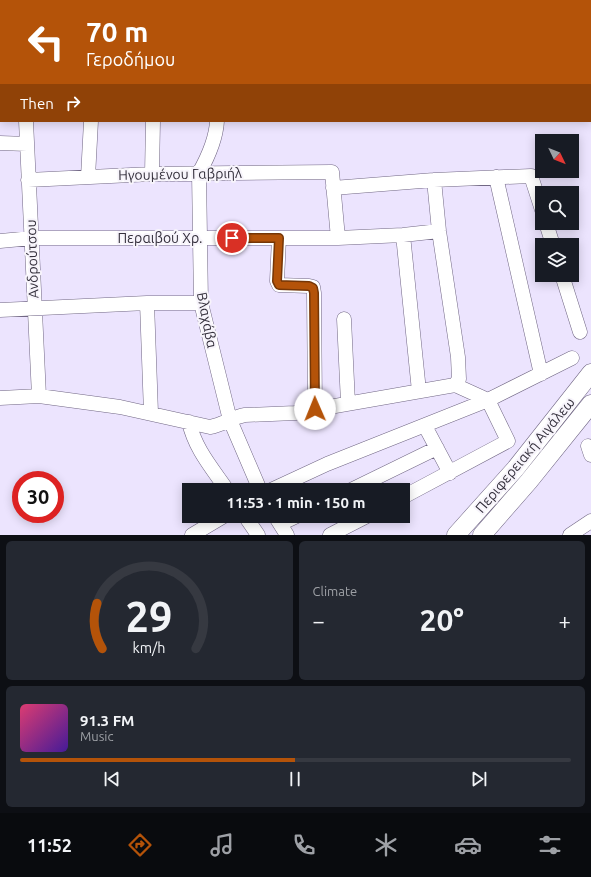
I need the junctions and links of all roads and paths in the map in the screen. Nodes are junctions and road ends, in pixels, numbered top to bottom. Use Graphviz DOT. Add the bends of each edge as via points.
graph roads {
  1 [pos="26,122"];
  2 [pos="91,122"];
  3 [pos="153,122"];
  4 [pos="217,122"];
  5 [pos="0,143"];
  6 [pos="27,144"];
  7 [pos="199,173"];
  8 [pos="152,174"];
  9 [pos="88,177"];
  10 [pos="496,177"];
  11 [pos="28,180"];
  12 [pos="434,180"];
  13 [pos="333,188"];
  14 [pos="535,188"];
  15 [pos="439,232"];
  16 [pos="403,235"];
  17 [pos="32,238"];
  18 [pos="200,238"];
  19 [pos="279,238"];
  20 [pos="338,238"];
  21 [pos="0,241"];
  22 [pos="564,282"];
  23 [pos="147,303"];
  24 [pos="201,303"];
  25 [pos="34,309"];
  26 [pos="0,310"];
  27 [pos="344,318"];
  28 [pos="580,332"];
  29 [pos="572,358"];
  30 [pos="591,373"];
  31 [pos="541,374"];
  32 [pos="455,386"];
  33 [pos="419,391"];
  34 [pos="39,396"];
  35 [pos="0,398"];
  36 [pos="488,400"];
  37 [pos="348,403"];
  38 [pos="591,404"];
  39 [pos="315,409"];
  40 [pos="151,413"];
  41 [pos="230,420"];
  42 [pos="189,422"];
  43 [pos="425,426"];
  44 [pos="437,448"];
  45 [pos="450,473"];
  46 [pos="222,483"];
  47 [pos="257,483"];
  48 [pos="286,483"];
  49 [pos="365,483"];
  50 [pos="410,493"];
  51 [pos="591,521"];
  52 [pos="212,523"];
  53 [pos="250,523"];
  54 [pos="353,523"];
  55 [pos="192,535"];
  56 [pos="258,535"];
  57 [pos="330,535"];
  58 [pos="456,535"];
  59 [pos="482,535"];
  60 [pos="570,535"];
  1 -- 6 [label="street, Ανδρούτσου"];
  2 -- 9 [label="street"];
  3 -- 8 [label="street"];
  4 -- 7 [label="street, Βλαχάβα" via="215,137"];
  5 -- 6 [label="street"];
  6 -- 11 [label="street, Ανδρούτσου"];
  7 -- 8 [label="street, Ηγουμένου Γαβριήλ"];
  7 -- 13 [label="street, Ηγουμένου Γαβριήλ" via="332,172"];
  7 -- 18 [label="street, Βλαχάβα"];
  8 -- 9 [label="street, Ηγουμένου Γαβριήλ"];
  9 -- 11 [label="street, Ηγουμένου Γαβριήλ"];
  10 -- 12 [label="street"];
  10 -- 14 [label="street" via="531,176"];
  10 -- 31 [label="street"];
  11 -- 17 [label="street, Ανδρούτσου"];
  12 -- 13 [label="street"];
  12 -- 15 [label="street"];
  13 -- 20 [label="street"];
  15 -- 16 [label="street, Περαιβού Χρ."];
  15 -- 32 [label="street" via="458,356 459,379"];
  16 -- 20 [label="street, Περαιβού Χρ."];
  16 -- 33 [label="street"];
  17 -- 18 [label="street, Περαιβού Χρ."];
  17 -- 21 [label="street, Περαιβού Χρ."];
  17 -- 25 [label="street, Ανδρούτσου"];
  18 -- 19 [label="street, Περαιβού Χρ."];
  18 -- 24 [label="street, Βλαχάβα"];
  19 -- 20 [label="street, Περαιβού Χρ."];
  19 -- 39 [label="street" via="279,285 313,288"];
  22 -- 28 [label="street"];
  23 -- 24 [label="street"];
  23 -- 25 [label="street"];
  23 -- 40 [label="street"];
  24 -- 41 [label="street, Βλαχάβα"];
  25 -- 26 [label="street"];
  25 -- 34 [label="street, Ανδρούτσου"];
  27 -- 37 [label="street"];
  29 -- 31 [label="street"];
  30 -- 58 [label="main road, Περιφερειακή Αιγάλεω" via="516,468"];
  31 -- 36 [label="street"];
  32 -- 33 [label="street"];
  32 -- 36 [label="street"];
  33 -- 37 [label="street"];
  34 -- 35 [label="street"];
  34 -- 40 [label="street"];
  36 -- 43 [label="street"];
  36 -- 45 [label="street" via="508,441"];
  37 -- 39 [label="street"];
  38 -- 59 [label="main road, Περιφερειακή Αιγάλεω" via="530,481"];
  39 -- 41 [label="street" via="245,415"];
  40 -- 42 [label="street"];
  41 -- 42 [label="street" via="210,427"];
  41 -- 47 [label="street, Βλαχάβα"];
  42 -- 46 [label="street" via="196,444"];
  43 -- 44 [label="street"];
  43 -- 48 [label="street" via="327,464"];
  44 -- 45 [label="street"];
  44 -- 49 [label="street"];
  45 -- 50 [label="street"];
  51 -- 60 [label="street"];
  52 -- 55 [label="street"];
  53 -- 56 [label="street"];
  54 -- 57 [label="street"];
}
